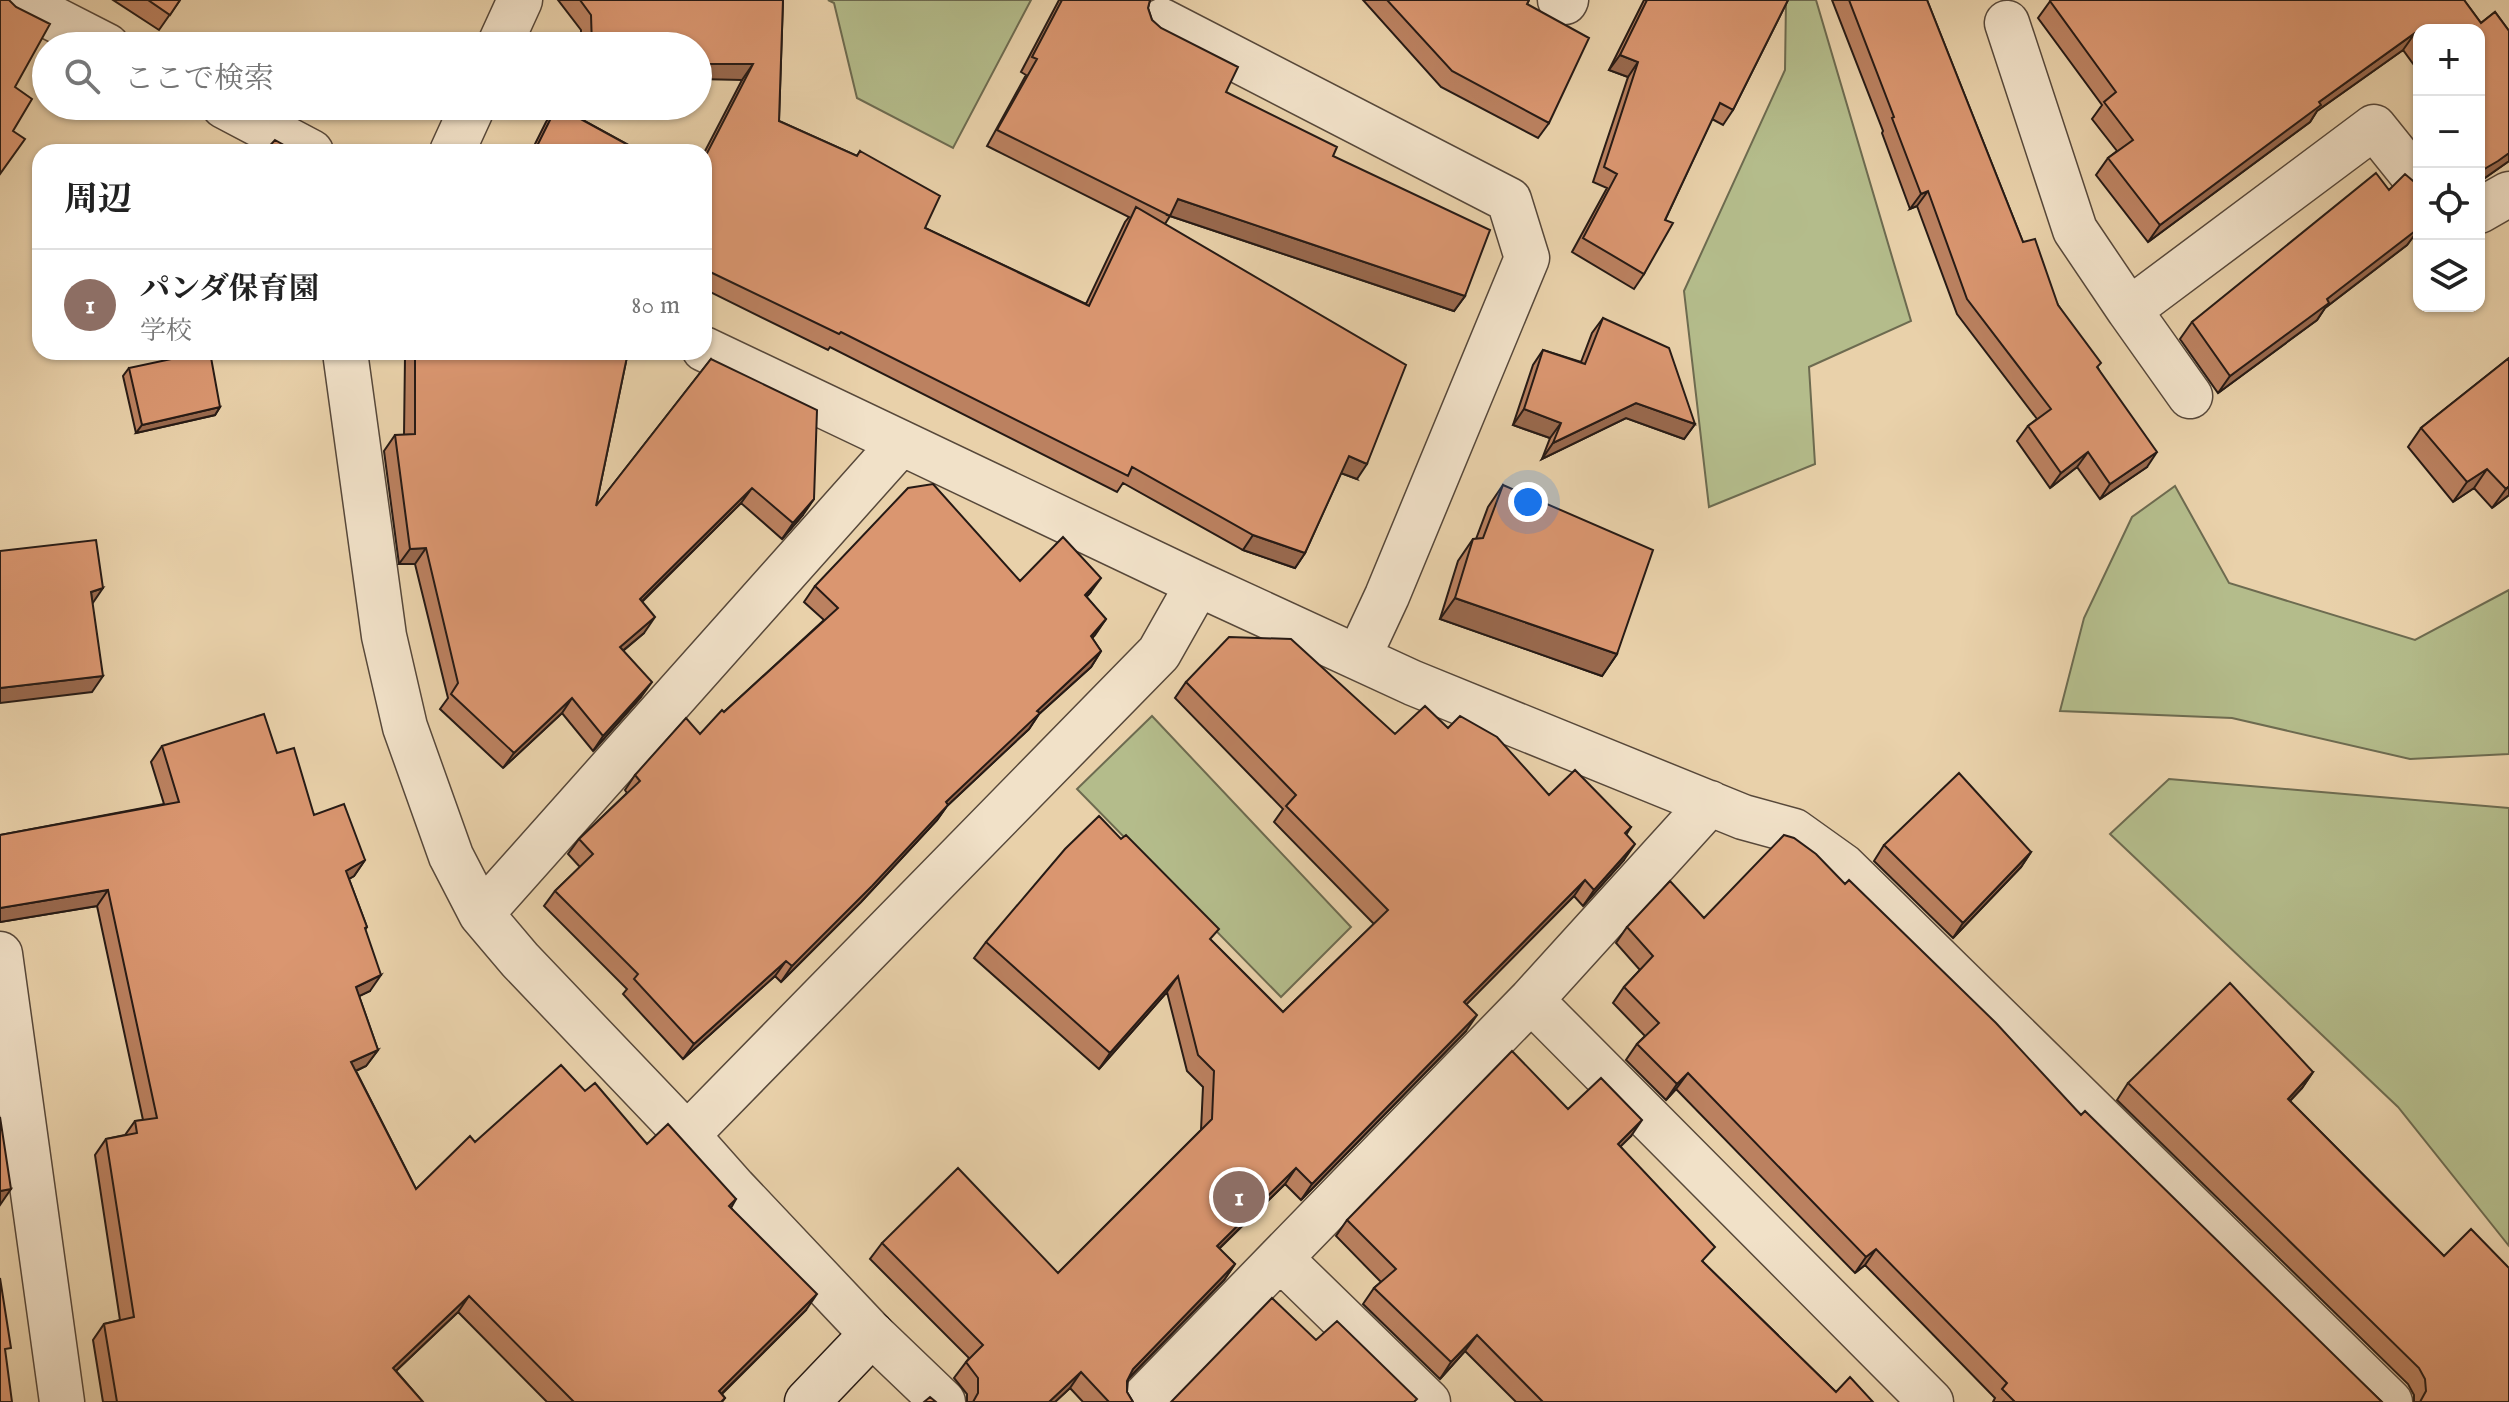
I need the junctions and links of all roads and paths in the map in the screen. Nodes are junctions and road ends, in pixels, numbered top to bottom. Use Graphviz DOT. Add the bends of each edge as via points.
graph roads {
  1 [pos="17,0"];
  2 [pos="520,0"];
  3 [pos="1560,0"];
  4 [pos="1566,0"];
  5 [pos="1162,21"];
  6 [pos="2007,23"];
  7 [pos="80,32"];
  8 [pos="505,32"];
  9 [pos="250,120"];
  10 [pos="467,120"];
  11 [pos="296,144"];
  12 [pos="456,144"];
  13 [pos="2413,176"];
  14 [pos="2509,194"];
  15 [pos="2485,208"];
  16 [pos="2129,310"];
  17 [pos="712,353"];
  18 [pos="346,360"];
  19 [pos="2190,396"];
  20 [pos="900,444"];
  21 [pos="1198,584"];
  22 [pos="1359,656"];
  23 [pos="1710,803"];
  24 [pos="481,914"];
  25 [pos="0,954"];
  26 [pos="1531,1000"];
  27 [pos="687,1135"];
  28 [pos="1280,1258"];
  29 [pos="872,1334"];
  30 [pos="62,1402"];
  31 [pos="807,1402"];
  32 [pos="943,1402"];
  33 [pos="1140,1402"];
  34 [pos="1428,1402"];
  35 [pos="1931,1402"];
  36 [pos="2390,1402"];
  1 -- 7 [label="street"];
  2 -- 8 [label="street"];
  3 -- 4 [label="street"];
  5 -- 22 [label="street" via="1509,200 1523,243 1527,258"];
  6 -- 16 [label="street" via="2075,230"];
  9 -- 11 [label="street"];
  10 -- 12 [label="street"];
  13 -- 16 [label="street" via="2374,127"];
  14 -- 15 [label="street"];
  16 -- 19 [label="street"];
  17 -- 20 [label="street"];
  18 -- 24 [label="street" via="384,636 405,727 451,856"];
  20 -- 21 [label="street"];
  20 -- 24 [label="street"];
  21 -- 22 [label="street"];
  21 -- 27 [label="street" via="1159,653"];
  22 -- 23 [label="street" via="1413,683"];
  23 -- 26 [label="street"];
  23 -- 36 [label="street" via="1794,831 1843,866"];
  24 -- 27 [label="street"];
  25 -- 30 [label="street"];
  26 -- 28 [label="street"];
  26 -- 35 [label="street"];
  27 -- 29 [label="street"];
  28 -- 33 [label="street"];
  28 -- 34 [label="street"];
  29 -- 31 [label="street"];
  29 -- 32 [label="street"];
}
